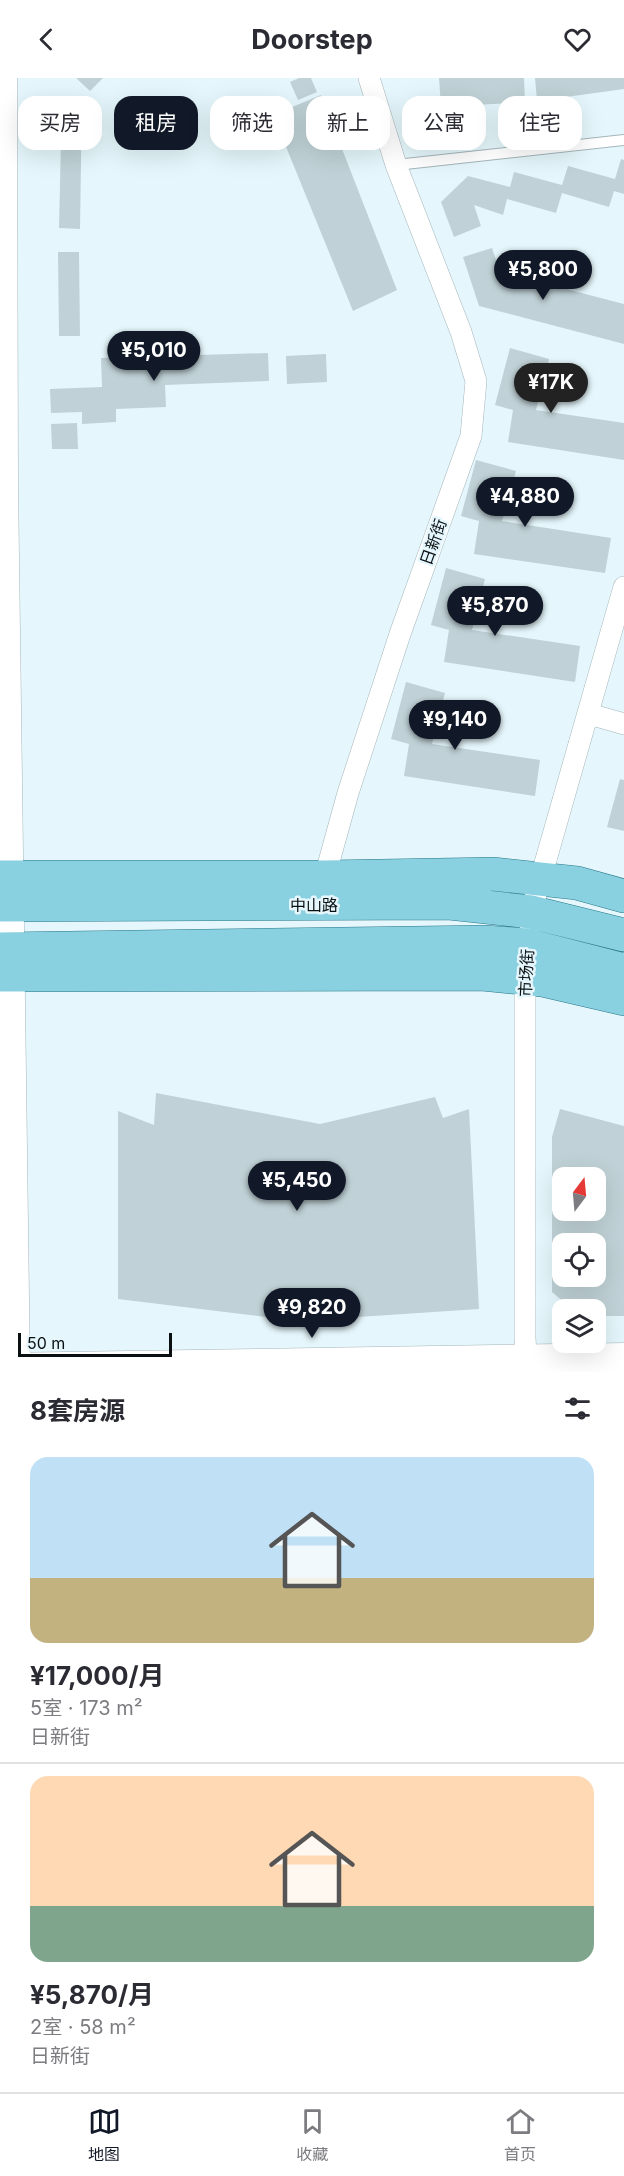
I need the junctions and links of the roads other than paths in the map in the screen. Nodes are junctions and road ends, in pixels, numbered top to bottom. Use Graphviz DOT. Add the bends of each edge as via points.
graph roads {
  1 [pos="1,78"];
  2 [pos="369,78"];
  3 [pos="624,140"];
  4 [pos="396,165"];
  5 [pos="1,484"];
  6 [pos="624,587"];
  7 [pos="589,714"];
  8 [pos="624,724"];
  9 [pos="542,879"];
  10 [pos="3,891"];
  11 [pos="321,891"];
  12 [pos="624,896"];
  13 [pos="531,912"];
  14 [pos="624,935"];
  15 [pos="278,945"];
  16 [pos="527,945"];
  17 [pos="4,962"];
  18 [pos="624,970"];
  19 [pos="177,975"];
  20 [pos="524,978"];
  21 [pos="624,999"];
  22 [pos="624,1359"];
  23 [pos="527,1366"];
  24 [pos="10,1370"];
  1 -- 5 [label="main road"];
  2 -- 4 [label="street, 日新街"];
  3 -- 4 [label="lane"];
  4 -- 11 [label="street, 日新街" via="476,381 471,436 396,645"];
  5 -- 10 [label="main road"];
  6 -- 7 [label="street, 市场街"];
  7 -- 8 [label="street"];
  7 -- 9 [label="street, 市场街"];
  9 -- 11 [label="main road" via="494,874"];
  9 -- 12 [label="main road" via="577,883"];
  9 -- 13 [label="street, 市场街"];
  10 -- 11 [label="main road"];
  10 -- 17 [label="main road"];
  11 -- 13 [label="main road, 中山路"];
  13 -- 14 [label="main road, 中山路"];
  13 -- 16 [label="street, 市场街"];
  15 -- 16 [label="main road"];
  15 -- 17 [label="main road"];
  15 -- 19 [label="main road"];
  16 -- 18 [label="main road"];
  16 -- 20 [label="street, 市场街"];
  16 -- 21 [label="main road"];
  17 -- 19 [label="main road"];
  17 -- 24 [label="main road"];
  19 -- 20 [label="main road" via="482,974"];
  20 -- 21 [label="main road"];
  20 -- 23 [label="street, 市场街"];
  22 -- 23 [label="main road"];
  23 -- 24 [label="main road"];
}
